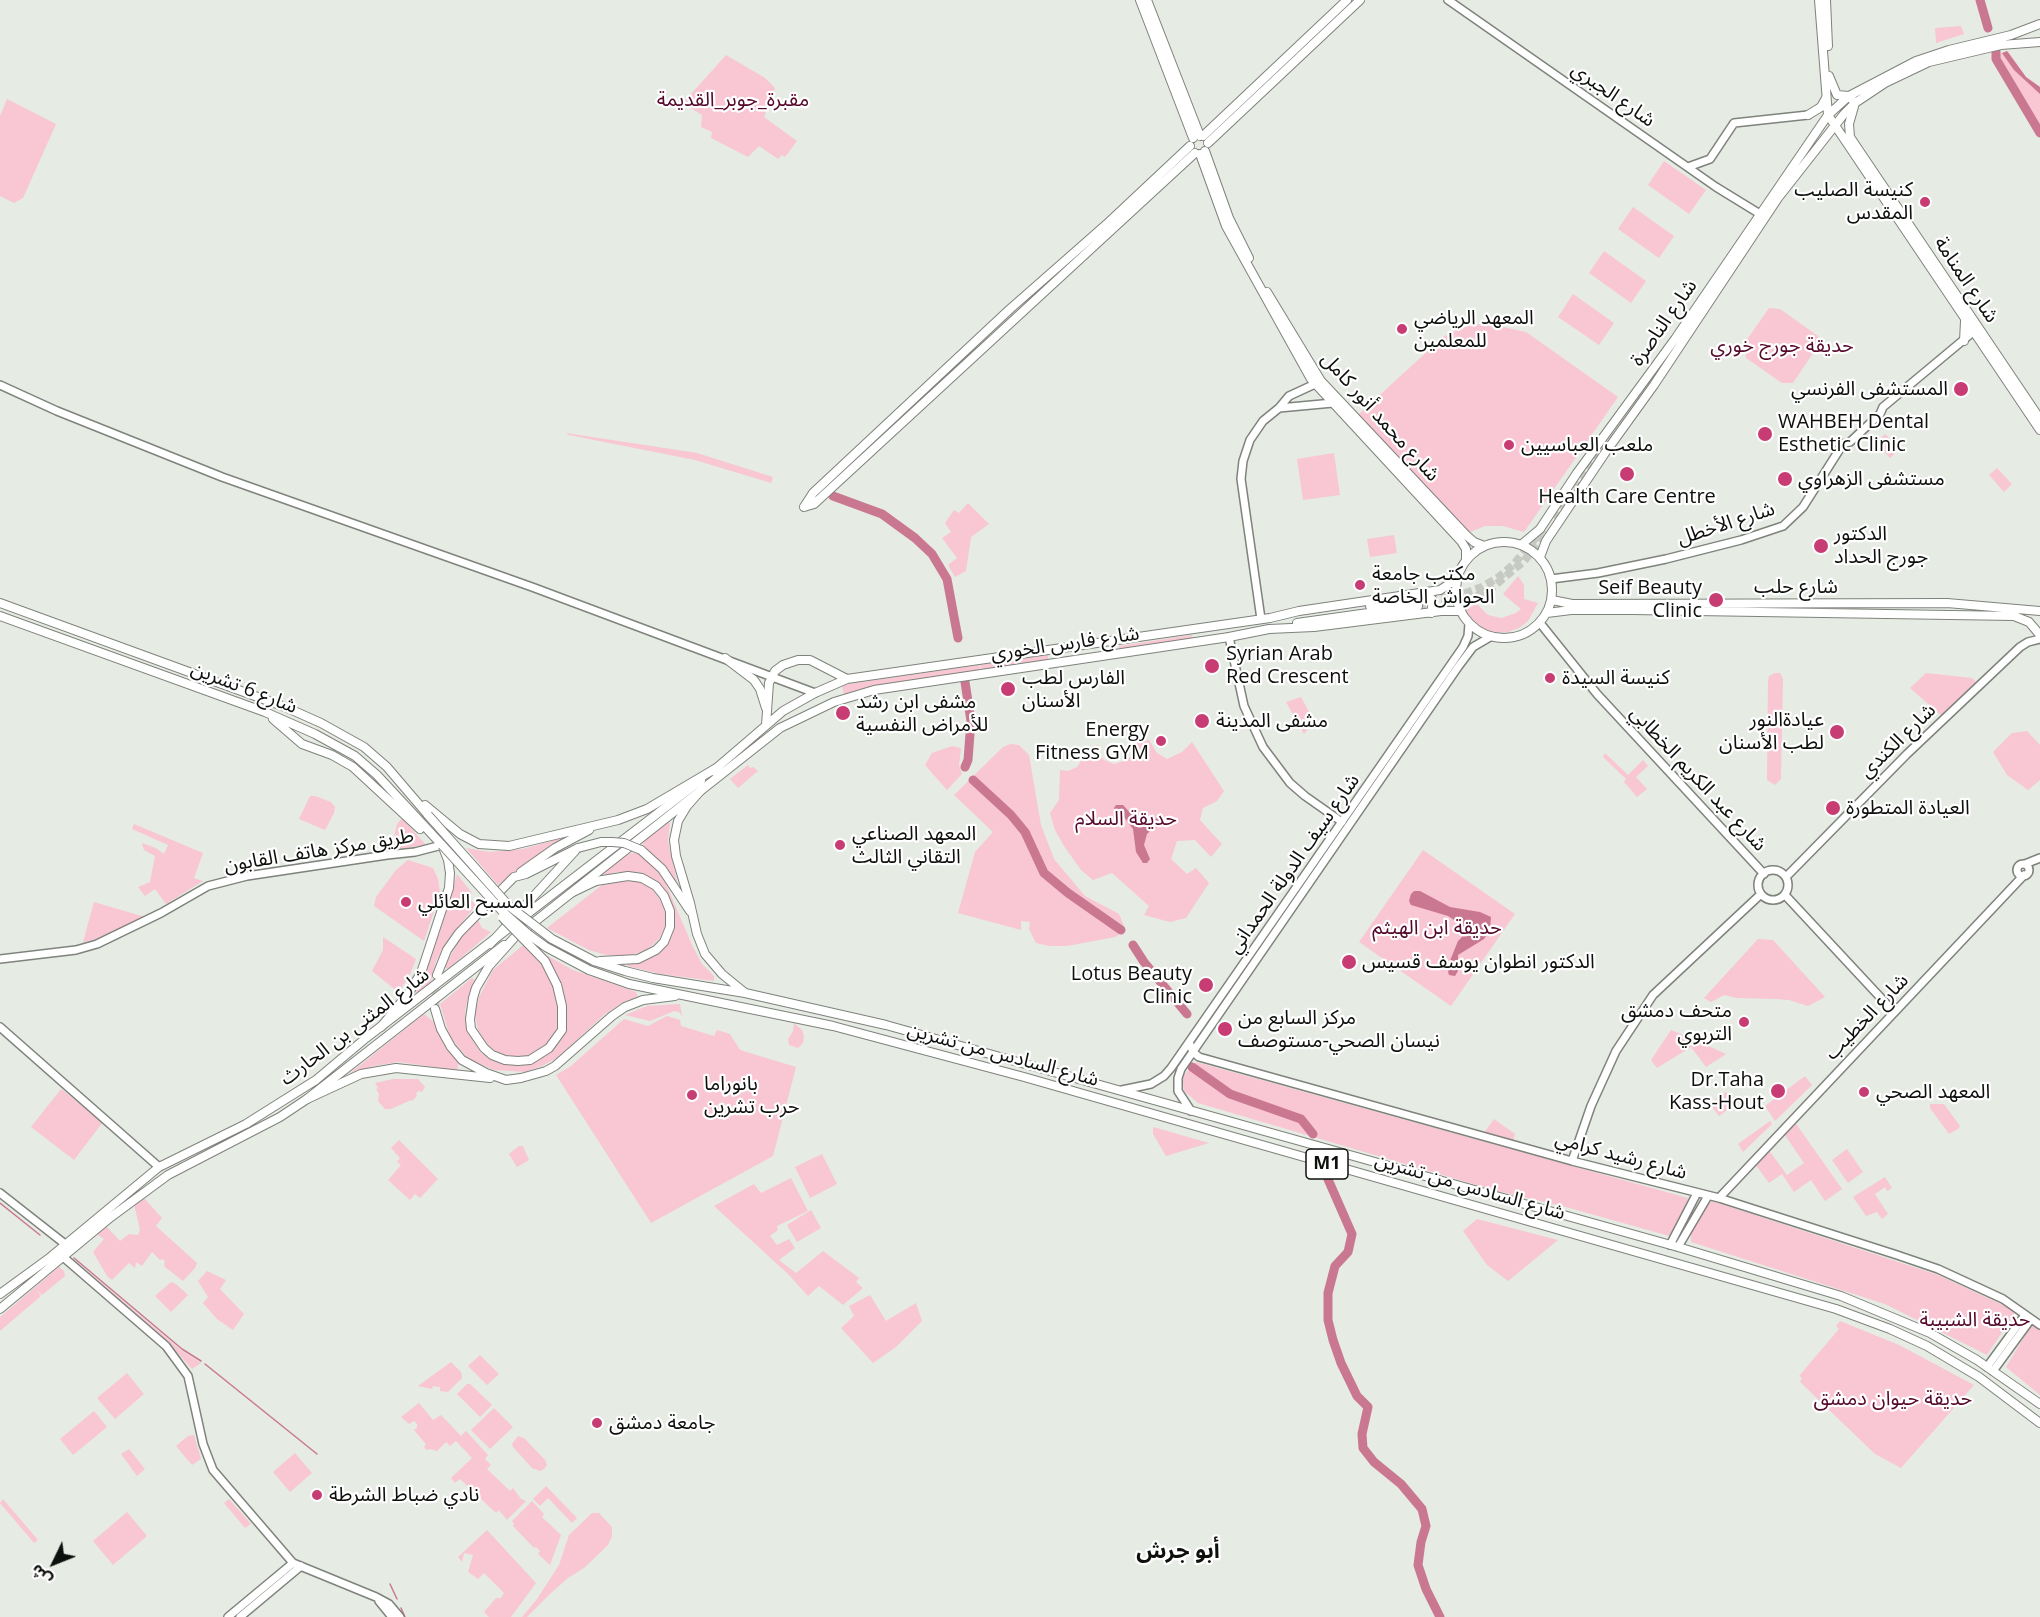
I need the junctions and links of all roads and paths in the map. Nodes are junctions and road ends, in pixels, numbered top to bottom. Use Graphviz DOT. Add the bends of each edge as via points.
graph roads {
  1 [pos="1140,0"];
  2 [pos="1147,0"];
  3 [pos="1347,0"];
  4 [pos="1360,0"];
  5 [pos="1448,0"];
  6 [pos="1819,0"];
  7 [pos="1826,0"];
  8 [pos="2040,24"];
  9 [pos="2040,42"];
  10 [pos="1827,96"];
  11 [pos="1849,96"];
  12 [pos="1855,103"];
  13 [pos="1808,115"];
  14 [pos="1828,115"];
  15 [pos="1833,125"];
  16 [pos="1846,140"];
  17 [pos="1820,142"];
  18 [pos="1199,145"];
  19 [pos="1688,167"];
  20 [pos="1760,214"];
  21 [pos="1963,316"];
  22 [pos="1973,332"];
  23 [pos="1675,339"];
  24 [pos="1964,341"];
  25 [pos="1318,383"];
  26 [pos="0,385"];
  27 [pos="1333,403"];
  28 [pos="1279,408"];
  29 [pos="2040,419"];
  30 [pos="2040,430"];
  31 [pos="884,434"];
  32 [pos="1608,441"];
  33 [pos="1605,453"];
  34 [pos="1546,532"];
  35 [pos="1521,545"];
  36 [pos="1484,546"];
  37 [pos="1540,557"];
  38 [pos="1466,560"];
  39 [pos="1457,579"];
  40 [pos="1551,579"];
  41 [pos="1427,592"];
  42 [pos="1552,600"];
  43 [pos="0,603"];
  44 [pos="1461,611"];
  45 [pos="2040,611"];
  46 [pos="1431,613"];
  47 [pos="1547,613"];
  48 [pos="0,615"];
  49 [pos="1266,619"];
  50 [pos="1540,623"];
  51 [pos="1469,624"];
  52 [pos="1269,629"];
  53 [pos="1229,637"];
  54 [pos="1490,637"];
  55 [pos="2040,637"];
  56 [pos="725,658"];
  57 [pos="772,676"];
  58 [pos="848,679"];
  59 [pos="815,693"];
  60 [pos="834,702"];
  61 [pos="265,712"];
  62 [pos="768,713"];
  63 [pos="1417,720"];
  64 [pos="766,725"];
  65 [pos="718,767"];
  66 [pos="702,789"];
  67 [pos="410,794"];
  68 [pos="1342,822"];
  69 [pos="596,826"];
  70 [pos="440,843"];
  71 [pos="578,848"];
  72 [pos="2040,859"];
  73 [pos="1764,874"];
  74 [pos="514,877"];
  75 [pos="1786,877"];
  76 [pos="476,883"];
  77 [pos="571,893"];
  78 [pos="1761,894"];
  79 [pos="1785,896"];
  80 [pos="693,918"];
  81 [pos="514,938"];
  82 [pos="490,944"];
  83 [pos="0,959"];
  84 [pos="594,961"];
  85 [pos="437,975"];
  86 [pos="745,993"];
  87 [pos="681,996"];
  88 [pos="435,1009"];
  89 [pos="1894,1012"];
  90 [pos="0,1027"];
  91 [pos="381,1027"];
  92 [pos="1189,1042"];
  93 [pos="1193,1052"];
  94 [pos="506,1080"];
  95 [pos="1117,1091"];
  96 [pos="307,1099"];
  97 [pos="1191,1111"];
  98 [pos="1572,1161"];
  99 [pos="159,1167"];
  100 [pos="0,1193"];
  101 [pos="1697,1193"];
  102 [pos="1714,1197"];
  103 [pos="65,1245"];
  104 [pos="1674,1246"];
  105 [pos="62,1256"];
  106 [pos="0,1294"];
  107 [pos="0,1309"];
  108 [pos="2028,1317"];
  109 [pos="2040,1325"];
  110 [pos="1990,1369"];
  111 [pos="2040,1404"];
  112 [pos="2040,1423"];
  113 [pos="293,1563"];
  114 [pos="301,1566"];
  115 [pos="376,1597"];
  116 [pos="228,1617"];
  117 [pos="240,1617"];
  118 [pos="392,1617"];
  119 [pos="400,1617"];
  1 -- 18 [label="main road"];
  2 -- 18 [label="main road"];
  3 -- 18 [label="main road"];
  4 -- 18 [label="main road"];
  5 -- 19 [label="main road, شارع الجبري"];
  6 -- 10 [label="main road"];
  7 -- 11 [label="main road" via="1829,78 1837,95"];
  8 -- 11 [label="main road, شارع الناصرة" via="1926,57"];
  9 -- 12 [label="main road, شارع الناصرة" via="2001,45 1929,62"];
  10 -- 13 [label="main road" via="1821,107"];
  10 -- 14 [label="main road"];
  11 -- 12 [label="main road"];
  11 -- 14 [label="main road, شارع الناصرة"];
  12 -- 15 [label="main road, شارع الناصرة"];
  12 -- 16 [label="main road"];
  13 -- 14 [label="main road"];
  13 -- 19 [label="main road" via="1734,123 1710,159"];
  14 -- 15 [label="main road, شارع المنامة"];
  14 -- 20 [label="main road, شارع الناصرة"];
  15 -- 16 [label="main road, شارع المنامة"];
  15 -- 17 [label="main road, شارع الناصرة"];
  16 -- 17 [label="main road"];
  16 -- 21 [label="main road, شارع المنامة"];
  16 -- 29 [label="main road, شارع المنامة"];
  17 -- 33 [label="main road, شارع الناصرة"];
  18 -- 25 [label="main road, شارع محمد أنور كامل" via="1268,298"];
  18 -- 31 [label="main road"];
  19 -- 20 [label="main road, شارع الجبري"];
  20 -- 23 [label="main road, شارع الناصرة"];
  21 -- 22 [label="main road, شارع المنامة"];
  21 -- 24 [label="main road"];
  22 -- 24 [label="main road, شارع الأخطل"];
  22 -- 30 [label="main road, شارع المنامة"];
  23 -- 32 [label="main road"];
  23 -- 35 [label="main road, شارع الناصرة" via="1540,529"];
  24 -- 40 [label="main road, شارع الأخطل" via="1883,407 1850,442 1842,444 1803,507 1777,529 1632,567"];
  25 -- 27 [label="main road, شارع محمد أنور كامل"];
  25 -- 28 [label="main road" via="1289,396"];
  25 -- 36 [label="main road, شارع محمد أنور كامل" via="1466,535"];
  26 -- 56 [label="main road" via="222,477"];
  27 -- 28 [label="main road"];
  27 -- 38 [label="main road, شارع محمد أنور كامل" via="1464,545"];
  28 -- 49 [label="main road" via="1263,421 1250,440 1241,479"];
  31 -- 31 [label="main road" via="813,493 804,507 814,504"];
  33 -- 34 [label="main road"];
  33 -- 37 [label="main road, شارع الناصرة" via="1546,541"];
  35 -- 36 [label="main road" via="1503,542"];
  35 -- 37 [label="main road"];
  36 -- 38 [label="main road"];
  37 -- 40 [label="main road"];
  38 -- 39 [label="main road"];
  39 -- 41 [label="main road, شارع فارس الخوري" via="1440,590"];
  39 -- 44 [label="main road"];
  40 -- 42 [label="main road"];
  41 -- 46 [label="main road" via="1433,601"];
  41 -- 49 [label="main road, شارع فارس الخوري"];
  42 -- 45 [label="main road, شارع حلب" via="1572,604 1947,603"];
  42 -- 47 [label="main road"];
  43 -- 67 [label="main road, شارع 6 تشرين" via="321,723 364,747"];
  44 -- 46 [label="main road, شارع فارس الخوري"];
  44 -- 51 [label="main road"];
  46 -- 52 [label="main road, شارع فارس الخوري"];
  47 -- 50 [label="main road"];
  47 -- 55 [label="main road, شارع حلب" via="1632,610 2014,616 2029,622"];
  48 -- 61 [label="main road, شارع 6 تشرين"];
  49 -- 52 [label="main road" via="1418,603"];
  49 -- 58 [label="main road, شارع فارس الخوري"];
  50 -- 54 [label="main road" via="1517,637"];
  50 -- 73 [label="main road, شارع عبد الكريم الخطابي" via="1598,694"];
  51 -- 54 [label="main road"];
  51 -- 63 [label="main road, شارع سيف الدولة الحمداني" via="1463,647"];
  52 -- 53 [label="main road, شارع فارس الخوري"];
  53 -- 60 [label="main road, شارع فارس الخوري" via="873,690"];
  53 -- 68 [label="main road" via="1244,706 1263,747 1290,783"];
  54 -- 63 [label="main road, شارع سيف الدولة الحمداني" via="1476,644"];
  55 -- 75 [label="main road, شارع الكندي" via="2020,647"];
  56 -- 57 [label="main road"];
  56 -- 62 [label="main road" via="754,680"];
  57 -- 58 [label="main road" via="783,665 810,660"];
  57 -- 59 [label="main road"];
  57 -- 62 [label="main road"];
  58 -- 59 [label="main road, شارع فارس الخوري"];
  59 -- 60 [label="main road"];
  59 -- 64 [label="main road, شارع فارس الخوري"];
  60 -- 66 [label="main road, شارع فارس الخوري" via="780,728"];
  61 -- 70 [label="main road" via="302,744 353,767"];
  61 -- 70 [label="main road, شارع 6 تشرين" via="355,756"];
  62 -- 64 [label="main road"];
  63 -- 68 [label="main road, شارع سيف الدولة الحمداني"];
  63 -- 93 [label="main road, شارع سيف الدولة الحمداني"];
  64 -- 65 [label="main road, شارع فارس الخوري"];
  65 -- 69 [label="main road" via="647,809"];
  65 -- 82 [label="main road, شارع المثنى بن الحارث"];
  66 -- 77 [label="main road"];
  66 -- 80 [label="main road" via="682,814 674,840"];
  67 -- 69 [label="main road" via="460,834 479,844 509,846"];
  67 -- 84 [label="main road, شارع 6 تشرين, bridge" via="509,906 552,939"];
  68 -- 92 [label="main road, شارع سيف الدولة الحمداني"];
  69 -- 74 [label="main road"];
  70 -- 76 [label="main road, bridge"];
  70 -- 83 [label="main road, طريق مركز هاتف القابون" via="415,852 208,886 161,914 97,944"];
  70 -- 91 [label="main road" via="448,860 449,880 432,940 421,973"];
  71 -- 74 [label="main road"];
  71 -- 80 [label="main road, bridge" via="612,842 641,850 662,869"];
  71 -- 82 [label="main road"];
  72 -- 89 [label="main road, شارع الخطيب" via="2023,871 2012,888"];
  73 -- 75 [label="main road" via="1776,870"];
  73 -- 78 [label="main road" via="1759,882"];
  74 -- 85 [label="main road" via="459,933"];
  75 -- 79 [label="main road"];
  76 -- 81 [label="main road, bridge" via="498,913 545,961 562,1006 562,1030 549,1048 530,1060 518,1061 492,1055 471,1029 470,1019 476,987"];
  76 -- 87 [label="main road, شارع السادس من تشرين / M1, bridge" via="528,934 556,953 629,984"];
  77 -- 81 [label="main road"];
  77 -- 84 [label="main road" via="596,881 642,878 656,886 670,911 670,927 656,950 638,959"];
  78 -- 79 [label="main road" via="1771,900"];
  78 -- 98 [label="main road" via="1653,995 1616,1051"];
  79 -- 89 [label="main road"];
  80 -- 86 [label="main road" via="708,959"];
  81 -- 96 [label="main road, شارع المثنى بن الحارث"];
  82 -- 91 [label="main road, شارع المثنى بن الحارث"];
  84 -- 86 [label="main road, شارع السادس من تشرين / M1" via="644,976"];
  86 -- 95 [label="main road, شارع السادس من تشرين / M1" via="886,1025"];
  87 -- 94 [label="main road" via="643,1000 625,1007 555,1066"];
  87 -- 112 [label="main road, شارع السادس من تشرين / M1" via="833,1026 1013,1074 1836,1310 1927,1347 1979,1377"];
  88 -- 94 [label="main road" via="441,1029 462,1060"];
  89 -- 102 [label="main road, شارع الخطيب"];
  90 -- 99 [label="main road"];
  91 -- 99 [label="main road, شارع المثنى بن الحارث" via="316,1080 274,1108"];
  92 -- 93 [label="main road"];
  92 -- 95 [label="main road, شارع سيف الدولة الحمداني" via="1155,1082"];
  93 -- 97 [label="main road, شارع سيف الدولة الحمداني" via="1177,1082 1180,1096"];
  93 -- 98 [label="main road, شارع رشيد كرامي" via="1199,1057"];
  94 -- 96 [label="main road" via="396,1068 361,1074"];
  95 -- 97 [label="main road, شارع السادس من تشرين / M1"];
  96 -- 105 [label="main road, شارع المثنى بن الحارث" via="168,1175"];
  97 -- 104 [label="main road, شارع السادس من تشرين / M1"];
  98 -- 101 [label="main road, شارع رشيد كرامي"];
  99 -- 103 [label="main road, شارع المثنى بن الحارث"];
  100 -- 103 [label="main road"];
  101 -- 102 [label="main road, شارع رشيد كرامي"];
  101 -- 104 [label="main road"];
  102 -- 104 [label="main road, شارع الخطيب"];
  102 -- 108 [label="main road, شارع رشيد كرامي" via="1938,1269 2003,1299"];
  103 -- 106 [label="main road, شارع المثنى بن الحارث"];
  104 -- 110 [label="main road, شارع السادس من تشرين / M1" via="1841,1296 1930,1333"];
  105 -- 107 [label="main road, شارع المثنى بن الحارث"];
  105 -- 113 [label="main road" via="166,1346 188,1376 213,1470"];
  108 -- 109 [label="main road, شارع رشيد كرامي"];
  108 -- 110 [label="main road"];
  110 -- 111 [label="main road, شارع السادس من تشرين / M1"];
  113 -- 114 [label="main road"];
  113 -- 116 [label="main road"];
  114 -- 115 [label="main road"];
  114 -- 117 [label="main road"];
  115 -- 118 [label="main road"];
  115 -- 119 [label="main road"];
}
